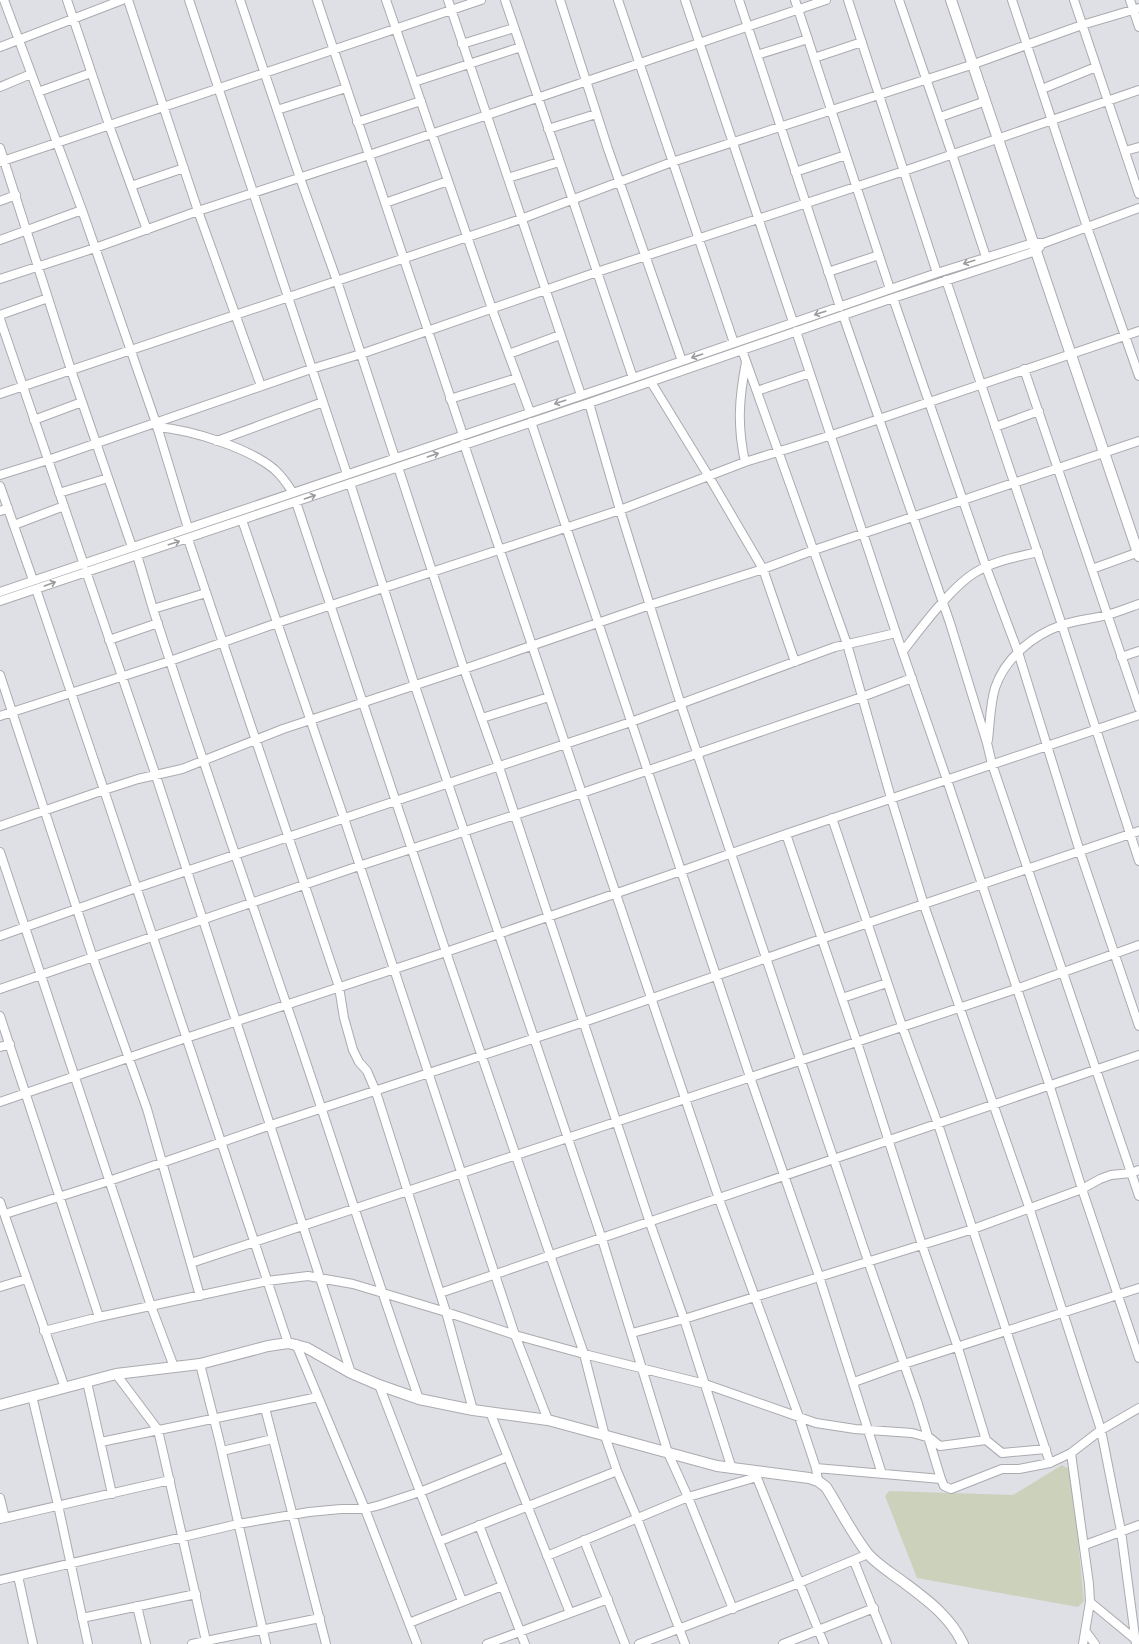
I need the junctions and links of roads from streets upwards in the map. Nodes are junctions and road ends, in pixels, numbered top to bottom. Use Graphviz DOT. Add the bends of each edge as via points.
graph roads {
  1 [pos="4,0"];
  2 [pos="66,0"];
  3 [pos="122,0"];
  4 [pos="128,0"];
  5 [pos="189,0"];
  6 [pos="240,0"];
  7 [pos="317,0"];
  8 [pos="386,0"];
  9 [pos="448,0"];
  10 [pos="481,0"];
  11 [pos="505,0"];
  12 [pos="560,0"];
  13 [pos="618,0"];
  14 [pos="684,0"];
  15 [pos="739,0"];
  16 [pos="795,0"];
  17 [pos="826,0"];
  18 [pos="848,0"];
  19 [pos="899,0"];
  20 [pos="951,0"];
  21 [pos="1012,0"];
  22 [pos="1074,0"];
  23 [pos="1130,0"];
  24 [pos="1136,8"];
  25 [pos="798,9"];
  26 [pos="451,10"];
  27 [pos="74,19"];
  28 [pos="1082,25"];
  29 [pos="748,26"];
  30 [pos="1139,27"];
  31 [pos="514,28"];
  32 [pos="396,29"];
  33 [pos="808,39"];
  34 [pos="18,40"];
  35 [pos="862,42"];
  36 [pos="698,43"];
  37 [pos="462,44"];
  38 [pos="1027,45"];
  39 [pos="0,47"];
  40 [pos="520,47"];
  41 [pos="333,50"];
  42 [pos="757,55"];
  43 [pos="814,58"];
  44 [pos="639,63"];
  45 [pos="469,64"];
  46 [pos="974,64"];
  47 [pos="1096,67"];
  48 [pos="264,72"];
  49 [pos="91,73"];
  50 [pos="31,74"];
  51 [pos="927,80"];
  52 [pos="586,81"];
  53 [pos="414,82"];
  54 [pos="0,87"];
  55 [pos="346,88"];
  56 [pos="217,89"];
  57 [pos="1042,89"];
  58 [pos="1139,90"];
  59 [pos="38,92"];
  60 [pos="879,95"];
  61 [pos="538,98"];
  62 [pos="421,101"];
  63 [pos="986,101"];
  64 [pos="1108,101"];
  65 [pos="163,107"];
  66 [pos="277,110"];
  67 [pos="831,111"];
  68 [pos="596,114"];
  69 [pos="486,115"];
  70 [pos="940,117"];
  71 [pos="1052,119"];
  72 [pos="357,122"];
  73 [pos="109,125"];
  74 [pos="780,127"];
  75 [pos="548,129"];
  76 [pos="432,133"];
  77 [pos="999,138"];
  78 [pos="733,142"];
  79 [pos="57,143"];
  80 [pos="1139,147"];
  81 [pos="0,148"];
  82 [pos="1125,151"];
  83 [pos="952,154"];
  84 [pos="369,155"];
  85 [pos="846,155"];
  86 [pos="2,161"];
  87 [pos="559,162"];
  88 [pos="672,162"];
  89 [pos="184,168"];
  90 [pos="904,171"];
  91 [pos="795,172"];
  92 [pos="300,178"];
  93 [pos="508,178"];
  94 [pos="448,181"];
  95 [pos="620,182"];
  96 [pos="131,186"];
  97 [pos="856,186"];
  98 [pos="253,193"];
  99 [pos="1139,194"];
  100 [pos="16,195"];
  101 [pos="572,200"];
  102 [pos="0,201"];
  103 [pos="385,203"];
  104 [pos="805,203"];
  105 [pos="1139,208"];
  106 [pos="82,210"];
  107 [pos="198,211"];
  108 [pos="521,218"];
  109 [pos="758,219"];
  110 [pos="1087,227"];
  111 [pos="26,230"];
  112 [pos="147,230"];
  113 [pos="468,237"];
  114 [pos="699,239"];
  115 [pos="0,240"];
  116 [pos="1034,247"];
  117 [pos="95,248"];
  118 [pos="879,255"];
  119 [pos="646,256"];
  120 [pos="986,257"];
  121 [pos="403,258"];
  122 [pos="38,266"];
  123 [pos="597,272"];
  124 [pos="828,272"];
  125 [pos="937,273"];
  126 [pos="0,279"];
  127 [pos="946,280"];
  128 [pos="337,281"];
  129 [pos="890,289"];
  130 [pos="545,290"];
  131 [pos="288,297"];
  132 [pos="48,298"];
  133 [pos="893,298"];
  134 [pos="840,306"];
  135 [pos="492,308"];
  136 [pos="0,315"];
  137 [pos="236,315"];
  138 [pos="843,316"];
  139 [pos="0,319"];
  140 [pos="793,322"];
  141 [pos="427,331"];
  142 [pos="796,331"];
  143 [pos="1139,331"];
  144 [pos="560,336"];
  145 [pos="1125,336"];
  146 [pos="734,343"];
  147 [pos="130,350"];
  148 [pos="742,350"];
  149 [pos="361,354"];
  150 [pos="509,354"];
  151 [pos="1071,354"];
  152 [pos="682,361"];
  153 [pos="746,362"];
  154 [pos="311,369"];
  155 [pos="1024,369"];
  156 [pos="71,370"];
  157 [pos="810,373"];
  158 [pos="1139,376"];
  159 [pos="517,378"];
  160 [pos="633,378"];
  161 [pos="651,382"];
  162 [pos="981,384"];
  163 [pos="23,386"];
  164 [pos="261,386"];
  165 [pos="757,391"];
  166 [pos="0,394"];
  167 [pos="581,395"];
  168 [pos="450,399"];
  169 [pos="82,402"];
  170 [pos="323,402"];
  171 [pos="930,402"];
  172 [pos="589,403"];
  173 [pos="530,412"];
  174 [pos="1038,412"];
  175 [pos="879,419"];
  176 [pos="34,420"];
  177 [pos="531,422"];
  178 [pos="156,425"];
  179 [pos="995,427"];
  180 [pos="463,435"];
  181 [pos="832,435"];
  182 [pos="217,441"];
  183 [pos="1139,441"];
  184 [pos="96,443"];
  185 [pos="464,444"];
  186 [pos="778,451"];
  187 [pos="1105,453"];
  188 [pos="395,458"];
  189 [pos="48,460"];
  190 [pos="745,462"];
  191 [pos="398,467"];
  192 [pos="1058,468"];
  193 [pos="347,474"];
  194 [pos="0,475"];
  195 [pos="708,475"];
  196 [pos="108,478"];
  197 [pos="1014,482"];
  198 [pos="350,483"];
  199 [pos="0,486"];
  200 [pos="59,492"];
  201 [pos="293,493"];
  202 [pos="962,500"];
  203 [pos="296,502"];
  204 [pos="64,506"];
  205 [pos="4,510"];
  206 [pos="620,510"];
  207 [pos="912,517"];
  208 [pos="242,520"];
  209 [pos="14,525"];
  210 [pos="566,527"];
  211 [pos="188,528"];
  212 [pos="864,533"];
  213 [pos="188,539"];
  214 [pos="132,547"];
  215 [pos="500,550"];
  216 [pos="814,550"];
  217 [pos="1038,552"];
  218 [pos="1139,553"];
  219 [pos="137,555"];
  220 [pos="83,562"];
  221 [pos="986,567"];
  222 [pos="763,569"];
  223 [pos="1092,569"];
  224 [pos="86,571"];
  225 [pos="432,572"];
  226 [pos="33,580"];
  227 [pos="383,588"];
  228 [pos="36,589"];
  229 [pos="0,592"];
  230 [pos="206,593"];
  231 [pos="0,601"];
  232 [pos="943,603"];
  233 [pos="1139,604"];
  234 [pos="330,605"];
  235 [pos="650,606"];
  236 [pos="153,609"];
  237 [pos="1107,615"];
  238 [pos="158,623"];
  239 [pos="277,623"];
  240 [pos="598,623"];
  241 [pos="1062,625"];
  242 [pos="896,633"];
  243 [pos="109,640"];
  244 [pos="223,641"];
  245 [pos="847,644"];
  246 [pos="532,646"];
  247 [pos="903,651"];
  248 [pos="1139,651"];
  249 [pos="1018,652"];
  250 [pos="1121,656"];
  251 [pos="170,661"];
  252 [pos="795,662"];
  253 [pos="464,670"];
  254 [pos="0,675"];
  255 [pos="121,677"];
  256 [pos="912,678"];
  257 [pos="415,686"];
  258 [pos="72,694"];
  259 [pos="549,697"];
  260 [pos="862,697"];
  261 [pos="363,703"];
  262 [pos="681,705"];
  263 [pos="1139,708"];
  264 [pos="12,712"];
  265 [pos="1139,715"];
  266 [pos="0,716"];
  267 [pos="482,718"];
  268 [pos="311,720"];
  269 [pos="631,722"];
  270 [pos="1096,729"];
  271 [pos="256,740"];
  272 [pos="987,743"];
  273 [pos="565,744"];
  274 [pos="1046,746"];
  275 [pos="697,752"];
  276 [pos="203,761"];
  277 [pos="992,764"];
  278 [pos="499,767"];
  279 [pos="648,770"];
  280 [pos="156,775"];
  281 [pos="947,780"];
  282 [pos="448,784"];
  283 [pos="104,790"];
  284 [pos="582,792"];
  285 [pos="891,798"];
  286 [pos="396,801"];
  287 [pos="44,811"];
  288 [pos="515,815"];
  289 [pos="344,818"];
  290 [pos="832,818"];
  291 [pos="0,826"];
  292 [pos="1139,831"];
  293 [pos="463,832"];
  294 [pos="786,834"];
  295 [pos="1130,834"];
  296 [pos="289,838"];
  297 [pos="412,849"];
  298 [pos="0,852"];
  299 [pos="1080,852"];
  300 [pos="731,854"];
  301 [pos="235,856"];
  302 [pos="1139,861"];
  303 [pos="359,866"];
  304 [pos="1028,870"];
  305 [pos="186,871"];
  306 [pos="681,871"];
  307 [pos="304,885"];
  308 [pos="982,885"];
  309 [pos="136,888"];
  310 [pos="615,894"];
  311 [pos="251,904"];
  312 [pos="924,905"];
  313 [pos="77,908"];
  314 [pos="549,916"];
  315 [pos="202,920"];
  316 [pos="867,924"];
  317 [pos="25,927"];
  318 [pos="498,933"];
  319 [pos="0,936"];
  320 [pos="152,937"];
  321 [pos="821,939"];
  322 [pos="1139,945"];
  323 [pos="446,952"];
  324 [pos="1114,953"];
  325 [pos="93,958"];
  326 [pos="767,958"];
  327 [pos="394,968"];
  328 [pos="1063,971"];
  329 [pos="41,976"];
  330 [pos="717,976"];
  331 [pos="887,983"];
  332 [pos="339,987"];
  333 [pos="0,989"];
  334 [pos="1016,989"];
  335 [pos="842,998"];
  336 [pos="651,999"];
  337 [pos="287,1005"];
  338 [pos="960,1006"];
  339 [pos="0,1016"];
  340 [pos="236,1022"];
  341 [pos="584,1022"];
  342 [pos="902,1026"];
  343 [pos="1139,1026"];
  344 [pos="186,1038"];
  345 [pos="533,1038"];
  346 [pos="857,1042"];
  347 [pos="10,1044"];
  348 [pos="0,1047"];
  349 [pos="481,1056"];
  350 [pos="1139,1056"];
  351 [pos="128,1058"];
  352 [pos="801,1060"];
  353 [pos="1097,1070"];
  354 [pos="429,1073"];
  355 [pos="74,1076"];
  356 [pos="750,1077"];
  357 [pos="1050,1087"];
  358 [pos="26,1092"];
  359 [pos="376,1092"];
  360 [pos="685,1099"];
  361 [pos="0,1102"];
  362 [pos="994,1105"];
  363 [pos="321,1108"];
  364 [pos="617,1122"];
  365 [pos="938,1124"];
  366 [pos="271,1125"];
  367 [pos="568,1138"];
  368 [pos="889,1141"];
  369 [pos="222,1143"];
  370 [pos="516,1155"];
  371 [pos="834,1160"];
  372 [pos="162,1163"];
  373 [pos="1135,1172"];
  374 [pos="463,1174"];
  375 [pos="785,1176"];
  376 [pos="109,1181"];
  377 [pos="1082,1189"];
  378 [pos="407,1192"];
  379 [pos="60,1196"];
  380 [pos="1139,1196"];
  381 [pos="719,1199"];
  382 [pos="0,1202"];
  383 [pos="1029,1207"];
  384 [pos="355,1210"];
  385 [pos="5,1214"];
  386 [pos="650,1223"];
  387 [pos="304,1227"];
  388 [pos="973,1229"];
  389 [pos="602,1239"];
  390 [pos="256,1243"];
  391 [pos="922,1245"];
  392 [pos="550,1256"];
  393 [pos="868,1261"];
  394 [pos="191,1264"];
  395 [pos="495,1275"];
  396 [pos="819,1276"];
  397 [pos="320,1278"];
  398 [pos="26,1279"];
  399 [pos="267,1282"];
  400 [pos="0,1287"];
  401 [pos="1139,1288"];
  402 [pos="382,1293"];
  403 [pos="440,1293"];
  404 [pos="1118,1295"];
  405 [pos="200,1296"];
  406 [pos="754,1297"];
  407 [pos="151,1306"];
  408 [pos="446,1312"];
  409 [pos="1064,1313"];
  410 [pos="99,1317"];
  411 [pos="684,1319"];
  412 [pos="44,1331"];
  413 [pos="1007,1332"];
  414 [pos="632,1333"];
  415 [pos="515,1335"];
  416 [pos="292,1344"];
  417 [pos="958,1348"];
  418 [pos="584,1354"];
  419 [pos="1139,1358"];
  420 [pos="200,1364"];
  421 [pos="904,1364"];
  422 [pos="174,1367"];
  423 [pos="643,1369"];
  424 [pos="351,1373"];
  425 [pos="116,1374"];
  426 [pos="88,1382"];
  427 [pos="854,1382"];
  428 [pos="705,1384"];
  429 [pos="378,1385"];
  430 [pos="65,1388"];
  431 [pos="32,1396"];
  432 [pos="318,1397"];
  433 [pos="419,1399"];
  434 [pos="1,1402"];
  435 [pos="265,1408"];
  436 [pos="1139,1408"];
  437 [pos="473,1410"];
  438 [pos="490,1412"];
  439 [pos="799,1417"];
  440 [pos="214,1418"];
  441 [pos="548,1420"];
  442 [pos="868,1429"];
  443 [pos="158,1430"];
  444 [pos="1102,1430"];
  445 [pos="605,1436"];
  446 [pos="930,1438"];
  447 [pos="273,1439"];
  448 [pos="986,1440"];
  449 [pos="101,1442"];
  450 [pos="1046,1449"];
  451 [pos="222,1451"];
  452 [pos="668,1453"];
  453 [pos="1071,1453"];
  454 [pos="507,1457"];
  455 [pos="1050,1463"];
  456 [pos="732,1468"];
  457 [pos="816,1468"];
  458 [pos="617,1472"];
  459 [pos="756,1474"];
  460 [pos="882,1474"];
  461 [pos="941,1479"];
  462 [pos="170,1480"];
  463 [pos="818,1481"];
  464 [pos="420,1492"];
  465 [pos="112,1494"];
  466 [pos="688,1496"];
  467 [pos="0,1498"];
  468 [pos="58,1505"];
  469 [pos="526,1506"];
  470 [pos="365,1509"];
  471 [pos="292,1515"];
  472 [pos="637,1518"];
  473 [pos="2,1519"];
  474 [pos="238,1524"];
  475 [pos="479,1525"];
  476 [pos="1139,1525"];
  477 [pos="1122,1532"];
  478 [pos="183,1537"];
  479 [pos="584,1540"];
  480 [pos="440,1541"];
  481 [pos="1085,1545"];
  482 [pos="868,1554"];
  483 [pos="547,1556"];
  484 [pos="854,1561"];
  485 [pos="70,1564"];
  486 [pos="18,1576"];
  487 [pos="0,1580"];
  488 [pos="799,1583"];
  489 [pos="502,1586"];
  490 [pos="196,1594"];
  491 [pos="608,1599"];
  492 [pos="462,1602"];
  493 [pos="1090,1602"];
  494 [pos="137,1606"];
  495 [pos="874,1608"];
  496 [pos="732,1609"];
  497 [pos="570,1613"];
  498 [pos="82,1618"];
  499 [pos="320,1618"];
  500 [pos="409,1623"];
  501 [pos="679,1628"];
  502 [pos="262,1630"];
  503 [pos="818,1630"];
  504 [pos="519,1631"];
  505 [pos="1086,1632"];
  506 [pos="206,1641"];
  507 [pos="1136,1642"];
  508 [pos="33,1644"];
  509 [pos="88,1644"];
  510 [pos="146,1644"];
  511 [pos="192,1644"];
  512 [pos="266,1644"];
  513 [pos="326,1644"];
  514 [pos="417,1644"];
  515 [pos="487,1644"];
  516 [pos="525,1644"];
  517 [pos="625,1644"];
  518 [pos="639,1644"];
  519 [pos="685,1644"];
  520 [pos="783,1644"];
  521 [pos="824,1644"];
  522 [pos="887,1644"];
  523 [pos="963,1644"];
  524 [pos="1083,1644"];
  525 [pos="1095,1644"];
  1 -- 34 [label="street"];
  2 -- 27 [label="street"];
  3 -- 27 [label="street"];
  4 -- 65 [label="street"];
  5 -- 56 [label="street"];
  6 -- 48 [label="street"];
  7 -- 41 [label="street"];
  8 -- 32 [label="street"];
  9 -- 26 [label="street"];
  10 -- 26 [label="street"];
  11 -- 31 [label="street"];
  12 -- 52 [label="street"];
  13 -- 44 [label="street"];
  14 -- 36 [label="street"];
  15 -- 29 [label="street"];
  16 -- 25 [label="street"];
  17 -- 25 [label="street"];
  18 -- 35 [label="street"];
  19 -- 51 [label="street"];
  20 -- 46 [label="street"];
  21 -- 38 [label="street"];
  22 -- 28 [label="street"];
  23 -- 24 [label="street"];
  24 -- 28 [label="street"];
  24 -- 30 [label="street"];
  25 -- 29 [label="street"];
  25 -- 33 [label="street"];
  26 -- 32 [label="street"];
  26 -- 37 [label="street"];
  27 -- 34 [label="street"];
  27 -- 49 [label="street"];
  28 -- 38 [label="street"];
  28 -- 47 [label="street"];
  29 -- 36 [label="street"];
  29 -- 42 [label="street"];
  31 -- 37 [label="street"];
  31 -- 40 [label="street"];
  32 -- 41 [label="street"];
  32 -- 53 [label="street"];
  33 -- 42 [label="street"];
  33 -- 43 [label="street"];
  34 -- 39 [label="street"];
  34 -- 50 [label="street"];
  35 -- 43 [label="street"];
  35 -- 60 [label="street"];
  36 -- 44 [label="street"];
  36 -- 78 [label="street"];
  37 -- 45 [label="street"];
  38 -- 46 [label="street"];
  38 -- 57 [label="street"];
  40 -- 45 [label="street"];
  40 -- 61 [label="street"];
  41 -- 48 [label="street"];
  41 -- 55 [label="street"];
  42 -- 74 [label="street"];
  43 -- 67 [label="street"];
  44 -- 52 [label="street"];
  44 -- 88 [label="street"];
  45 -- 53 [label="street"];
  45 -- 69 [label="street"];
  46 -- 51 [label="street"];
  46 -- 63 [label="street"];
  47 -- 57 [label="street"];
  47 -- 64 [label="street"];
  48 -- 56 [label="street"];
  48 -- 66 [label="street"];
  49 -- 59 [label="street"];
  49 -- 73 [label="street"];
  50 -- 54 [label="street"];
  50 -- 59 [label="street"];
  51 -- 60 [label="street"];
  51 -- 70 [label="street"];
  52 -- 61 [label="street"];
  52 -- 68 [label="street"];
  53 -- 62 [label="street"];
  55 -- 66 [label="street"];
  55 -- 72 [label="street"];
  56 -- 65 [label="street"];
  56 -- 98 [label="street"];
  57 -- 71 [label="street"];
  58 -- 64 [label="street"];
  59 -- 79 [label="street"];
  60 -- 67 [label="street"];
  60 -- 90 [label="street"];
  61 -- 69 [label="street"];
  61 -- 75 [label="street"];
  62 -- 72 [label="street"];
  62 -- 76 [label="street"];
  63 -- 70 [label="street"];
  63 -- 77 [label="street"];
  64 -- 71 [label="street"];
  64 -- 82 [label="street"];
  65 -- 73 [label="street"];
  65 -- 89 [label="street"];
  66 -- 92 [label="street"];
  67 -- 74 [label="street"];
  67 -- 85 [label="street"];
  68 -- 75 [label="street"];
  68 -- 95 [label="street"];
  69 -- 76 [label="street"];
  69 -- 93 [label="street"];
  70 -- 83 [label="street"];
  71 -- 77 [label="street"];
  71 -- 110 [label="street"];
  72 -- 84 [label="street"];
  73 -- 79 [label="street"];
  73 -- 96 [label="street"];
  74 -- 78 [label="street"];
  74 -- 91 [label="street"];
  75 -- 87 [label="street"];
  76 -- 84 [label="street"];
  76 -- 94 [label="street"];
  77 -- 83 [label="street"];
  77 -- 116 [label="street"];
  78 -- 88 [label="street"];
  78 -- 109 [label="street"];
  79 -- 86 [label="street"];
  79 -- 106 [label="street"];
  80 -- 82 [label="street"];
  81 -- 86 [label="street"];
  82 -- 99 [label="street"];
  83 -- 90 [label="street"];
  83 -- 120 [label="street"];
  84 -- 92 [label="street"];
  84 -- 103 [label="street"];
  85 -- 91 [label="street"];
  85 -- 97 [label="street"];
  86 -- 100 [label="street"];
  87 -- 93 [label="street"];
  87 -- 101 [label="street"];
  88 -- 95 [label="street"];
  88 -- 114 [label="street"];
  89 -- 96 [label="street"];
  89 -- 107 [label="street"];
  90 -- 97 [label="street"];
  90 -- 125 [label="street"];
  91 -- 104 [label="street"];
  92 -- 98 [label="street"];
  92 -- 128 [label="street"];
  93 -- 108 [label="street"];
  94 -- 103 [label="street"];
  94 -- 113 [label="street"];
  95 -- 101 [label="street"];
  95 -- 119 [label="street"];
  96 -- 112 [label="street"];
  97 -- 104 [label="street"];
  97 -- 118 [label="street"];
  98 -- 107 [label="street"];
  98 -- 131 [label="street"];
  100 -- 102 [label="street"];
  100 -- 111 [label="street"];
  101 -- 108 [label="street"];
  101 -- 123 [label="street"];
  103 -- 121 [label="street"];
  104 -- 109 [label="street"];
  104 -- 124 [label="street"];
  105 -- 110 [label="street"];
  106 -- 111 [label="street"];
  106 -- 117 [label="street"];
  107 -- 112 [label="street"];
  107 -- 137 [label="street"];
  108 -- 113 [label="street"];
  108 -- 130 [label="street"];
  109 -- 114 [label="street"];
  109 -- 140 [label="street"];
  110 -- 116 [label="street"];
  110 -- 145 [label="street"];
  111 -- 115 [label="street"];
  111 -- 122 [label="street"];
  112 -- 117 [label="street"];
  113 -- 121 [label="street"];
  113 -- 135 [label="street"];
  114 -- 119 [label="street"];
  114 -- 146 [label="street"];
  116 -- 120 [label="street"];
  116 -- 127 [label="street"];
  116 -- 151 [label="street"];
  117 -- 122 [label="street"];
  117 -- 147 [label="street"];
  118 -- 124 [label="street"];
  118 -- 129 [label="street"];
  119 -- 123 [label="street"];
  119 -- 152 [label="street"];
  120 -- 125 [label="street, one-way"];
  121 -- 128 [label="street"];
  121 -- 141 [label="street"];
  122 -- 126 [label="street"];
  122 -- 132 [label="street"];
  123 -- 130 [label="street"];
  123 -- 160 [label="street"];
  124 -- 134 [label="street"];
  125 -- 129 [label="street"];
  127 -- 133 [label="street"];
  127 -- 162 [label="street"];
  128 -- 131 [label="street"];
  128 -- 149 [label="street"];
  129 -- 134 [label="street"];
  130 -- 135 [label="street"];
  130 -- 144 [label="street"];
  131 -- 137 [label="street"];
  131 -- 154 [label="street"];
  132 -- 136 [label="street"];
  132 -- 156 [label="street"];
  133 -- 138 [label="street"];
  133 -- 171 [label="street"];
  134 -- 140 [label="street, one-way"];
  135 -- 141 [label="street"];
  135 -- 150 [label="street"];
  137 -- 147 [label="street"];
  137 -- 164 [label="street"];
  138 -- 142 [label="street"];
  138 -- 175 [label="street"];
  139 -- 163 [label="street"];
  140 -- 146 [label="street"];
  141 -- 149 [label="street"];
  141 -- 168 [label="street"];
  142 -- 148 [label="street"];
  142 -- 157 [label="street"];
  143 -- 145 [label="street"];
  144 -- 150 [label="street"];
  144 -- 167 [label="street"];
  145 -- 151 [label="street"];
  145 -- 158 [label="street"];
  146 -- 152 [label="street, one-way"];
  147 -- 156 [label="street"];
  147 -- 178 [label="street"];
  148 -- 153 [label="street"];
  148 -- 161 [label="street"];
  149 -- 154 [label="street"];
  149 -- 188 [label="street"];
  150 -- 159 [label="street"];
  151 -- 155 [label="street"];
  151 -- 187 [label="street"];
  152 -- 160 [label="street"];
  153 -- 165 [label="street"];
  153 -- 190 [label="street" via="739,421"];
  154 -- 164 [label="street"];
  154 -- 170 [label="street"];
  155 -- 162 [label="street"];
  155 -- 174 [label="street"];
  156 -- 163 [label="street"];
  156 -- 169 [label="street"];
  157 -- 165 [label="street"];
  157 -- 181 [label="street"];
  159 -- 168 [label="street"];
  159 -- 173 [label="street"];
  160 -- 167 [label="street"];
  161 -- 172 [label="street"];
  161 -- 195 [label="street"];
  162 -- 171 [label="street"];
  162 -- 179 [label="street"];
  163 -- 166 [label="street"];
  163 -- 176 [label="street"];
  164 -- 178 [label="street"];
  165 -- 186 [label="street"];
  167 -- 173 [label="street, one-way"];
  168 -- 180 [label="street"];
  169 -- 176 [label="street"];
  169 -- 184 [label="street"];
  170 -- 182 [label="street"];
  170 -- 193 [label="street"];
  171 -- 175 [label="street"];
  171 -- 202 [label="street"];
  172 -- 177 [label="street"];
  172 -- 206 [label="street"];
  173 -- 180 [label="street"];
  174 -- 179 [label="street"];
  174 -- 192 [label="street"];
  175 -- 181 [label="street"];
  175 -- 207 [label="street"];
  176 -- 189 [label="street"];
  177 -- 185 [label="street"];
  177 -- 210 [label="street"];
  178 -- 182 [label="street"];
  178 -- 184 [label="street"];
  178 -- 211 [label="street"];
  179 -- 197 [label="street"];
  180 -- 188 [label="street"];
  181 -- 186 [label="street"];
  181 -- 212 [label="street"];
  182 -- 201 [label="street" via="253,456 274,469"];
  183 -- 187 [label="street"];
  184 -- 189 [label="street"];
  184 -- 196 [label="street"];
  191 -- 185 [label="street, one-way"];
  185 -- 215 [label="street"];
  186 -- 190 [label="street"];
  186 -- 216 [label="street"];
  187 -- 192 [label="street"];
  187 -- 218 [label="street"];
  188 -- 193 [label="street"];
  189 -- 194 [label="street"];
  189 -- 200 [label="street"];
  190 -- 195 [label="street"];
  191 -- 198 [label="street"];
  191 -- 225 [label="street"];
  192 -- 197 [label="street"];
  192 -- 223 [label="street"];
  193 -- 201 [label="street"];
  195 -- 206 [label="street"];
  195 -- 222 [label="street"];
  196 -- 200 [label="street"];
  196 -- 214 [label="street"];
  197 -- 202 [label="street"];
  197 -- 217 [label="street"];
  203 -- 198 [label="street, one-way"];
  198 -- 227 [label="street"];
  199 -- 205 [label="street"];
  200 -- 204 [label="street"];
  201 -- 211 [label="street"];
  202 -- 207 [label="street"];
  202 -- 221 [label="street"];
  203 -- 208 [label="street"];
  203 -- 234 [label="street"];
  204 -- 209 [label="street"];
  204 -- 220 [label="street"];
  205 -- 209 [label="street"];
  206 -- 210 [label="street"];
  206 -- 235 [label="street"];
  207 -- 212 [label="street"];
  207 -- 232 [label="street"];
  208 -- 213 [label="street"];
  208 -- 239 [label="street"];
  209 -- 226 [label="street"];
  210 -- 215 [label="street"];
  210 -- 240 [label="street"];
  211 -- 214 [label="street"];
  212 -- 216 [label="street"];
  212 -- 242 [label="street"];
  219 -- 213 [label="street, one-way"];
  213 -- 230 [label="street"];
  214 -- 220 [label="street"];
  215 -- 225 [label="street"];
  215 -- 246 [label="street"];
  216 -- 222 [label="street"];
  216 -- 245 [label="street"];
  217 -- 221 [label="street"];
  217 -- 241 [label="street"];
  218 -- 223 [label="street"];
  219 -- 224 [label="street"];
  219 -- 236 [label="street"];
  220 -- 226 [label="street"];
  221 -- 232 [label="street" via="967,578"];
  221 -- 249 [label="street"];
  222 -- 235 [label="street"];
  222 -- 252 [label="street"];
  223 -- 237 [label="street"];
  228 -- 224 [label="street, one-way"];
  224 -- 243 [label="street"];
  225 -- 227 [label="street"];
  225 -- 253 [label="street"];
  226 -- 229 [label="street"];
  227 -- 234 [label="street"];
  227 -- 257 [label="street"];
  228 -- 231 [label="street"];
  228 -- 258 [label="street"];
  230 -- 236 [label="street"];
  230 -- 244 [label="street"];
  232 -- 247 [label="street"];
  232 -- 272 [label="street"];
  233 -- 237 [label="street"];
  234 -- 239 [label="street"];
  234 -- 261 [label="street"];
  235 -- 240 [label="street"];
  235 -- 262 [label="street"];
  236 -- 238 [label="street"];
  237 -- 241 [label="street"];
  237 -- 250 [label="street"];
  238 -- 243 [label="street"];
  238 -- 251 [label="street"];
  239 -- 244 [label="street"];
  239 -- 268 [label="street"];
  240 -- 246 [label="street"];
  240 -- 269 [label="street"];
  241 -- 249 [label="street" via="1035,638"];
  241 -- 270 [label="street"];
  242 -- 245 [label="street"];
  242 -- 247 [label="street"];
  243 -- 255 [label="street"];
  244 -- 251 [label="street"];
  244 -- 271 [label="street"];
  245 -- 252 [label="street"];
  245 -- 260 [label="street"];
  246 -- 253 [label="street"];
  246 -- 259 [label="street"];
  247 -- 256 [label="street"];
  248 -- 250 [label="street"];
  249 -- 272 [label="street" via="1005,668 995,689"];
  249 -- 274 [label="street"];
  250 -- 263 [label="street"];
  251 -- 255 [label="street"];
  251 -- 276 [label="street"];
  252 -- 262 [label="street"];
  253 -- 257 [label="street"];
  253 -- 267 [label="street"];
  254 -- 264 [label="street"];
  255 -- 258 [label="street"];
  255 -- 280 [label="street"];
  256 -- 260 [label="street"];
  256 -- 281 [label="street"];
  257 -- 261 [label="street"];
  257 -- 282 [label="street"];
  258 -- 264 [label="street"];
  258 -- 283 [label="street"];
  259 -- 267 [label="street"];
  259 -- 273 [label="street"];
  260 -- 275 [label="street"];
  260 -- 285 [label="street"];
  261 -- 268 [label="street"];
  261 -- 286 [label="street"];
  262 -- 269 [label="street"];
  262 -- 275 [label="street"];
  264 -- 266 [label="street"];
  264 -- 287 [label="street"];
  265 -- 270 [label="street"];
  267 -- 278 [label="street"];
  268 -- 271 [label="street"];
  268 -- 289 [label="street"];
  269 -- 273 [label="street"];
  269 -- 279 [label="street"];
  270 -- 274 [label="street"];
  270 -- 295 [label="street"];
  271 -- 276 [label="street"];
  271 -- 296 [label="street"];
  272 -- 277 [label="street"];
  273 -- 278 [label="street"];
  273 -- 284 [label="street"];
  274 -- 277 [label="street"];
  274 -- 299 [label="street"];
  275 -- 279 [label="street"];
  275 -- 300 [label="street"];
  276 -- 280 [label="street"];
  276 -- 301 [label="street"];
  277 -- 281 [label="street"];
  277 -- 304 [label="street"];
  278 -- 282 [label="street"];
  278 -- 288 [label="street"];
  279 -- 284 [label="street"];
  279 -- 306 [label="street"];
  280 -- 283 [label="street"];
  280 -- 305 [label="street"];
  281 -- 285 [label="street"];
  281 -- 308 [label="street"];
  282 -- 286 [label="street"];
  282 -- 293 [label="street"];
  283 -- 287 [label="street"];
  283 -- 309 [label="street"];
  284 -- 288 [label="street"];
  284 -- 310 [label="street"];
  285 -- 290 [label="street"];
  285 -- 312 [label="street"];
  286 -- 289 [label="street"];
  286 -- 297 [label="street"];
  287 -- 291 [label="street"];
  287 -- 313 [label="street"];
  288 -- 293 [label="street"];
  288 -- 314 [label="street"];
  289 -- 296 [label="street"];
  289 -- 303 [label="street"];
  290 -- 294 [label="street"];
  290 -- 316 [label="street"];
  292 -- 295 [label="street"];
  293 -- 297 [label="street"];
  293 -- 318 [label="street"];
  294 -- 300 [label="street"];
  294 -- 321 [label="street"];
  295 -- 299 [label="street"];
  295 -- 302 [label="street"];
  296 -- 301 [label="street"];
  296 -- 307 [label="street"];
  297 -- 303 [label="street"];
  297 -- 323 [label="street"];
  298 -- 317 [label="street"];
  299 -- 304 [label="street"];
  299 -- 324 [label="street"];
  300 -- 306 [label="street"];
  300 -- 326 [label="street"];
  301 -- 305 [label="street"];
  301 -- 311 [label="street"];
  303 -- 307 [label="street"];
  303 -- 327 [label="street"];
  304 -- 308 [label="street"];
  304 -- 328 [label="street"];
  305 -- 309 [label="street"];
  305 -- 315 [label="street"];
  306 -- 310 [label="street"];
  306 -- 330 [label="street"];
  307 -- 311 [label="street"];
  307 -- 332 [label="street"];
  308 -- 312 [label="street"];
  308 -- 334 [label="street"];
  309 -- 313 [label="street"];
  309 -- 320 [label="street"];
  310 -- 314 [label="street"];
  310 -- 336 [label="street"];
  311 -- 315 [label="street"];
  311 -- 337 [label="street"];
  312 -- 316 [label="street"];
  312 -- 338 [label="street"];
  313 -- 317 [label="street"];
  313 -- 325 [label="street"];
  314 -- 318 [label="street"];
  314 -- 341 [label="street"];
  315 -- 320 [label="street"];
  315 -- 340 [label="street"];
  316 -- 321 [label="street"];
  316 -- 331 [label="street"];
  317 -- 319 [label="street"];
  317 -- 329 [label="street"];
  318 -- 323 [label="street"];
  318 -- 345 [label="street"];
  320 -- 325 [label="street"];
  320 -- 344 [label="street"];
  321 -- 326 [label="street"];
  321 -- 335 [label="street"];
  322 -- 324 [label="street"];
  323 -- 327 [label="street"];
  323 -- 349 [label="street"];
  324 -- 328 [label="street"];
  324 -- 343 [label="street"];
  325 -- 329 [label="street"];
  325 -- 351 [label="street"];
  326 -- 330 [label="street"];
  326 -- 352 [label="street"];
  327 -- 332 [label="street"];
  327 -- 354 [label="street"];
  328 -- 334 [label="street"];
  328 -- 353 [label="street"];
  329 -- 333 [label="street"];
  329 -- 355 [label="street"];
  330 -- 336 [label="street"];
  330 -- 356 [label="street"];
  331 -- 335 [label="street"];
  331 -- 342 [label="street"];
  332 -- 337 [label="street"];
  332 -- 359 [label="street" via="353,1050 367,1071"];
  334 -- 338 [label="street"];
  334 -- 357 [label="street"];
  335 -- 346 [label="street"];
  336 -- 341 [label="street"];
  336 -- 360 [label="street"];
  337 -- 340 [label="street"];
  337 -- 363 [label="street"];
  338 -- 342 [label="street"];
  338 -- 362 [label="street"];
  339 -- 347 [label="street"];
  340 -- 344 [label="street"];
  340 -- 366 [label="street"];
  341 -- 345 [label="street"];
  341 -- 364 [label="street"];
  342 -- 346 [label="street"];
  342 -- 365 [label="street"];
  344 -- 351 [label="street"];
  344 -- 369 [label="street"];
  345 -- 349 [label="street"];
  345 -- 367 [label="street"];
  346 -- 352 [label="street"];
  346 -- 368 [label="street"];
  347 -- 348 [label="street"];
  347 -- 358 [label="street"];
  349 -- 354 [label="street"];
  349 -- 370 [label="street"];
  350 -- 353 [label="street"];
  351 -- 355 [label="street"];
  351 -- 372 [label="street" via="147,1109"];
  352 -- 356 [label="street"];
  352 -- 371 [label="street"];
  353 -- 357 [label="street"];
  353 -- 373 [label="street"];
  354 -- 359 [label="street"];
  354 -- 374 [label="street"];
  355 -- 358 [label="street"];
  355 -- 376 [label="street"];
  356 -- 360 [label="street"];
  356 -- 375 [label="street"];
  357 -- 362 [label="street"];
  357 -- 377 [label="street"];
  358 -- 361 [label="street"];
  358 -- 379 [label="street"];
  359 -- 363 [label="street"];
  359 -- 378 [label="street"];
  360 -- 364 [label="street"];
  360 -- 381 [label="street"];
  362 -- 365 [label="street"];
  362 -- 383 [label="street"];
  363 -- 366 [label="street"];
  363 -- 384 [label="street"];
  364 -- 367 [label="street"];
  364 -- 386 [label="street"];
  365 -- 368 [label="street"];
  365 -- 388 [label="street"];
  366 -- 369 [label="street"];
  366 -- 387 [label="street"];
  367 -- 370 [label="street"];
  367 -- 389 [label="street"];
  368 -- 371 [label="street"];
  368 -- 391 [label="street"];
  369 -- 372 [label="street"];
  369 -- 390 [label="street"];
  370 -- 374 [label="street"];
  370 -- 392 [label="street"];
  371 -- 375 [label="street"];
  371 -- 393 [label="street"];
  372 -- 376 [label="street"];
  372 -- 394 [label="street"];
  373 -- 377 [label="street" via="1100,1178"];
  373 -- 380 [label="street"];
  374 -- 378 [label="street"];
  374 -- 395 [label="street"];
  375 -- 381 [label="street"];
  375 -- 396 [label="street"];
  376 -- 379 [label="street"];
  376 -- 407 [label="street"];
  377 -- 383 [label="street"];
  377 -- 404 [label="street"];
  378 -- 384 [label="street"];
  378 -- 403 [label="street"];
  379 -- 385 [label="street"];
  379 -- 410 [label="street"];
  381 -- 386 [label="street"];
  381 -- 406 [label="street"];
  382 -- 385 [label="street"];
  383 -- 388 [label="street"];
  383 -- 409 [label="street"];
  384 -- 387 [label="street"];
  384 -- 402 [label="street"];
  385 -- 398 [label="street"];
  386 -- 389 [label="street"];
  386 -- 411 [label="street"];
  387 -- 390 [label="street"];
  387 -- 397 [label="street"];
  388 -- 391 [label="street"];
  388 -- 413 [label="street"];
  389 -- 392 [label="street"];
  389 -- 414 [label="street"];
  390 -- 394 [label="street"];
  390 -- 399 [label="street"];
  391 -- 393 [label="street"];
  391 -- 417 [label="street"];
  392 -- 395 [label="street"];
  392 -- 418 [label="street"];
  393 -- 396 [label="street"];
  393 -- 421 [label="street"];
  394 -- 405 [label="street"];
  395 -- 403 [label="street"];
  395 -- 415 [label="street"];
  396 -- 406 [label="street"];
  396 -- 427 [label="street"];
  397 -- 399 [label="street" via="308,1276"];
  397 -- 402 [label="street"];
  397 -- 424 [label="street"];
  398 -- 400 [label="street"];
  398 -- 412 [label="street"];
  399 -- 405 [label="street"];
  399 -- 416 [label="street"];
  401 -- 404 [label="street"];
  402 -- 408 [label="street"];
  402 -- 433 [label="street"];
  403 -- 408 [label="street"];
  404 -- 409 [label="street"];
  404 -- 419 [label="street"];
  405 -- 407 [label="street"];
  406 -- 411 [label="street"];
  406 -- 439 [label="street"];
  407 -- 410 [label="street"];
  407 -- 422 [label="street"];
  408 -- 415 [label="street"];
  408 -- 437 [label="street"];
  409 -- 413 [label="street"];
  409 -- 444 [label="street"];
  410 -- 412 [label="street"];
  411 -- 414 [label="street"];
  411 -- 428 [label="street"];
  412 -- 430 [label="street"];
  413 -- 417 [label="street"];
  413 -- 450 [label="street"];
  414 -- 423 [label="street"];
  415 -- 418 [label="street"];
  415 -- 441 [label="street"];
  416 -- 420 [label="street" via="268,1346"];
  416 -- 424 [label="street" via="307,1348"];
  416 -- 432 [label="street"];
  417 -- 421 [label="street"];
  417 -- 448 [label="street"];
  418 -- 423 [label="street"];
  418 -- 445 [label="street"];
  420 -- 422 [label="street"];
  420 -- 440 [label="street"];
  421 -- 427 [label="street"];
  421 -- 446 [label="street"];
  422 -- 425 [label="street"];
  423 -- 428 [label="street"];
  423 -- 452 [label="street"];
  424 -- 429 [label="street"];
  425 -- 426 [label="street"];
  425 -- 443 [label="street"];
  426 -- 430 [label="street"];
  426 -- 449 [label="street"];
  427 -- 442 [label="street"];
  428 -- 439 [label="street"];
  428 -- 456 [label="street"];
  429 -- 433 [label="street"];
  429 -- 464 [label="street"];
  430 -- 431 [label="street"];
  431 -- 434 [label="street"];
  431 -- 468 [label="street"];
  432 -- 435 [label="street"];
  432 -- 470 [label="street"];
  433 -- 437 [label="street"];
  435 -- 440 [label="street"];
  435 -- 447 [label="street"];
  436 -- 444 [label="street"];
  437 -- 438 [label="street"];
  438 -- 441 [label="street"];
  438 -- 454 [label="street"];
  439 -- 442 [label="street" via="823,1424"];
  439 -- 457 [label="street"];
  440 -- 443 [label="street"];
  440 -- 451 [label="street"];
  441 -- 445 [label="street"];
  442 -- 446 [label="street" via="902,1431"];
  442 -- 460 [label="street"];
  443 -- 449 [label="street"];
  443 -- 462 [label="street"];
  444 -- 453 [label="street"];
  444 -- 477 [label="street"];
  445 -- 452 [label="street"];
  445 -- 458 [label="street"];
  446 -- 448 [label="street" via="940,1446"];
  446 -- 461 [label="street"];
  447 -- 451 [label="street"];
  447 -- 471 [label="street"];
  448 -- 450 [label="street" via="1002,1453"];
  449 -- 465 [label="street"];
  450 -- 455 [label="street"];
  451 -- 474 [label="street"];
  452 -- 456 [label="street"];
  452 -- 466 [label="street"];
  453 -- 455 [label="street"];
  453 -- 481 [label="street"];
  454 -- 464 [label="street"];
  454 -- 469 [label="street"];
  455 -- 461 [label="street" via="1002,1469 951,1488 944,1486"];
  456 -- 459 [label="street"];
  457 -- 460 [label="street"];
  457 -- 463 [label="street"];
  458 -- 469 [label="street"];
  458 -- 472 [label="street"];
  459 -- 463 [label="street"];
  459 -- 466 [label="street"];
  459 -- 488 [label="street"];
  460 -- 461 [label="street"];
  462 -- 465 [label="street"];
  462 -- 478 [label="street"];
  463 -- 482 [label="street" via="826,1487"];
  464 -- 470 [label="street"];
  464 -- 480 [label="street"];
  465 -- 468 [label="street"];
  466 -- 472 [label="street"];
  466 -- 496 [label="street"];
  467 -- 473 [label="street"];
  468 -- 473 [label="street"];
  468 -- 485 [label="street"];
  469 -- 475 [label="street"];
  469 -- 483 [label="street"];
  470 -- 471 [label="street"];
  470 -- 500 [label="street"];
  471 -- 474 [label="street"];
  471 -- 499 [label="street"];
  472 -- 479 [label="street"];
  472 -- 501 [label="street"];
  474 -- 478 [label="street"];
  474 -- 502 [label="street"];
  475 -- 480 [label="street"];
  475 -- 489 [label="street"];
  476 -- 477 [label="street"];
  477 -- 481 [label="street"];
  477 -- 507 [label="street"];
  478 -- 485 [label="street"];
  478 -- 490 [label="street"];
  479 -- 483 [label="street"];
  479 -- 491 [label="street"];
  480 -- 492 [label="street"];
  481 -- 493 [label="street"];
  482 -- 484 [label="street"];
  482 -- 523 [label="street" via="946,1617"];
  483 -- 497 [label="street"];
  484 -- 488 [label="street"];
  484 -- 495 [label="street"];
  485 -- 486 [label="street"];
  485 -- 498 [label="street"];
  486 -- 487 [label="street"];
  486 -- 508 [label="street"];
  488 -- 496 [label="street"];
  488 -- 503 [label="street"];
  489 -- 492 [label="street"];
  489 -- 504 [label="street"];
  490 -- 494 [label="street"];
  490 -- 506 [label="street"];
  491 -- 497 [label="street"];
  491 -- 517 [label="street"];
  492 -- 500 [label="street"];
  493 -- 505 [label="street"];
  493 -- 507 [label="street"];
  494 -- 498 [label="street"];
  494 -- 510 [label="street"];
  495 -- 503 [label="street"];
  495 -- 522 [label="street"];
  496 -- 501 [label="street"];
  497 -- 504 [label="street"];
  498 -- 509 [label="street"];
  499 -- 502 [label="street"];
  499 -- 513 [label="street"];
  500 -- 514 [label="street"];
  501 -- 518 [label="street"];
  501 -- 519 [label="street"];
  502 -- 506 [label="street"];
  502 -- 512 [label="street"];
  503 -- 520 [label="street"];
  503 -- 521 [label="street"];
  504 -- 515 [label="street"];
  504 -- 516 [label="street"];
  505 -- 524 [label="street"];
  505 -- 525 [label="street"];
  506 -- 511 [label="street"];
}
